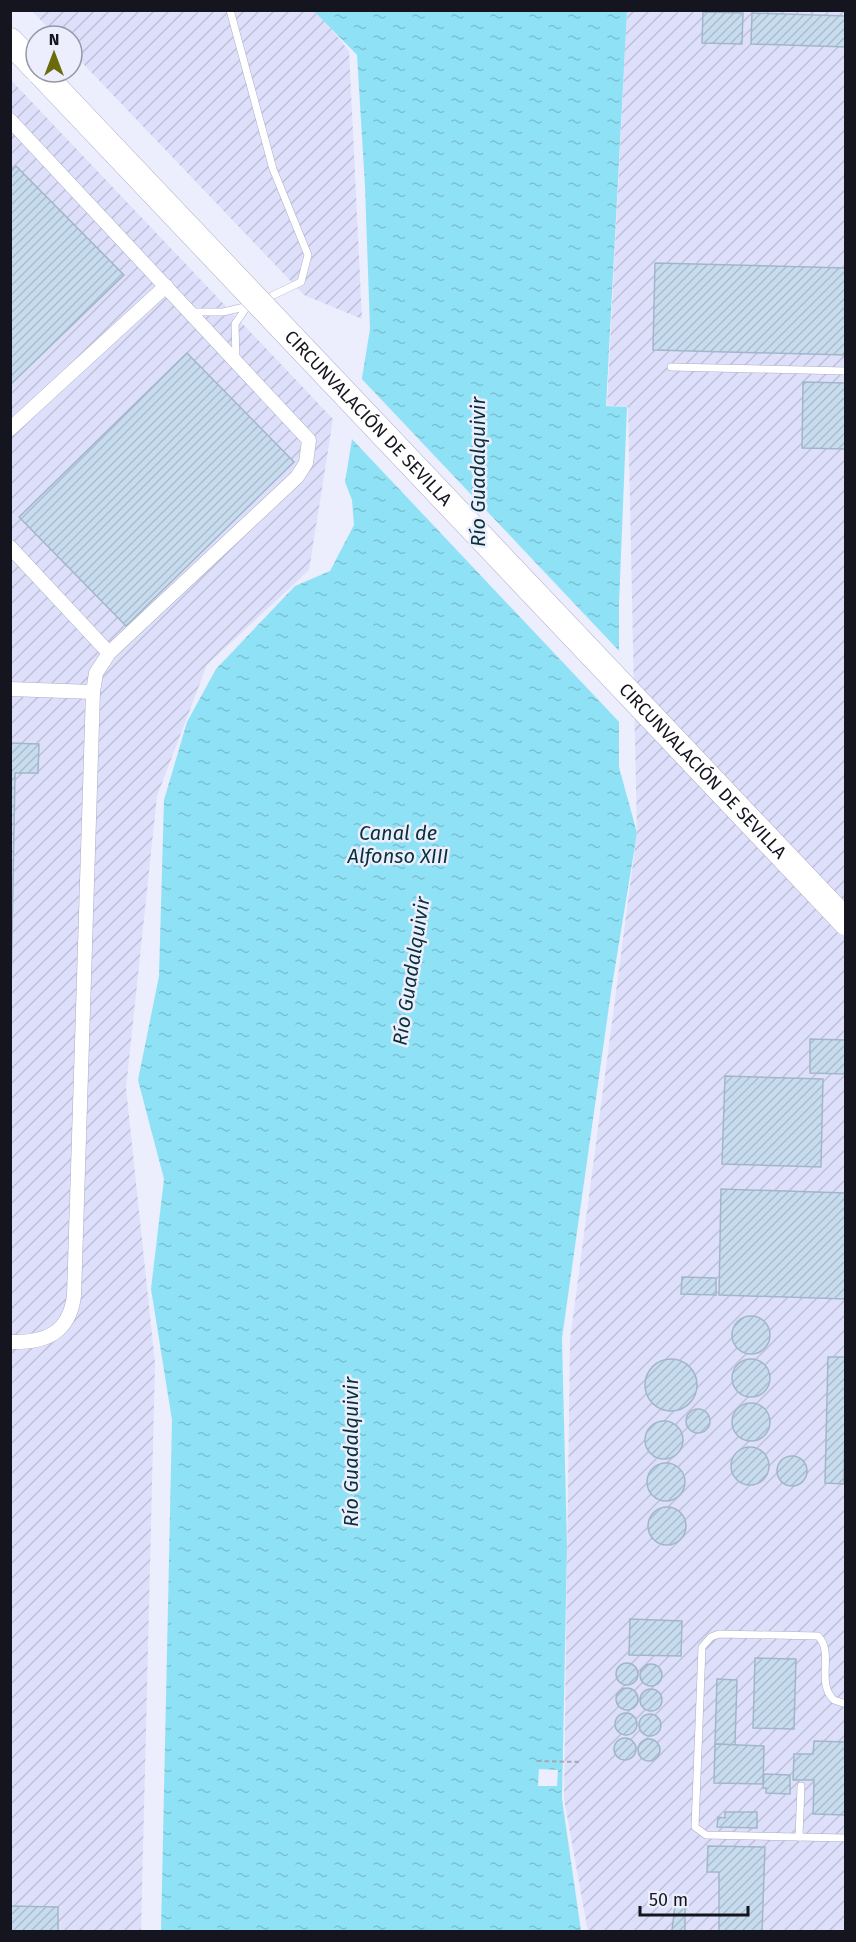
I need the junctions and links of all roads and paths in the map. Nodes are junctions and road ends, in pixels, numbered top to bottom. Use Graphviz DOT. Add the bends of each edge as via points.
graph roads {
  1 [pos="230,10"];
  2 [pos="10,41"];
  3 [pos="24,56"];
  4 [pos="51,84"];
  5 [pos="10,120"];
  6 [pos="166,286"];
  7 [pos="246,308"];
  8 [pos="191,312"];
  9 [pos="236,360"];
  10 [pos="671,367"];
  11 [pos="846,371"];
  12 [pos="10,429"];
  13 [pos="10,547"];
  14 [pos="109,653"];
  15 [pos="10,689"];
  16 [pos="93,692"];
  17 [pos="846,922"];
  18 [pos="10,1342"];
  19 [pos="846,1704"];
  20 [pos="537,1761"];
  21 [pos="580,1762"];
  22 [pos="801,1786"];
  23 [pos="799,1837"];
  24 [pos="846,1838"];
  1 -- 7 [label="lane" via="273,169 308,255 302,282"];
  2 -- 3 [label="highway"];
  4 -- 17 [label="highway, CIRCUNVALACIÓN DE SEVILLA, bridge"];
  5 -- 6 [label="street"];
  6 -- 8 [label="street"];
  6 -- 12 [label="street"];
  7 -- 8 [label="lane"];
  7 -- 9 [label="lane" via="236,324"];
  8 -- 9 [label="street"];
  9 -- 14 [label="street" via="309,440 306,463 297,477"];
  10 -- 11 [label="lane"];
  13 -- 14 [label="street"];
  14 -- 16 [label="street" via="96,673"];
  15 -- 16 [label="street"];
  16 -- 18 [label="street" via="72,1314 62,1329 44,1339"];
  19 -- 23 [label="lane" via="828,1695 824,1685 825,1646 818,1636 719,1634 711,1636 702,1647 695,1827 706,1835"];
  20 -- 21 [label="path"];
  22 -- 23 [label="lane"];
  23 -- 24 [label="lane"];
}
